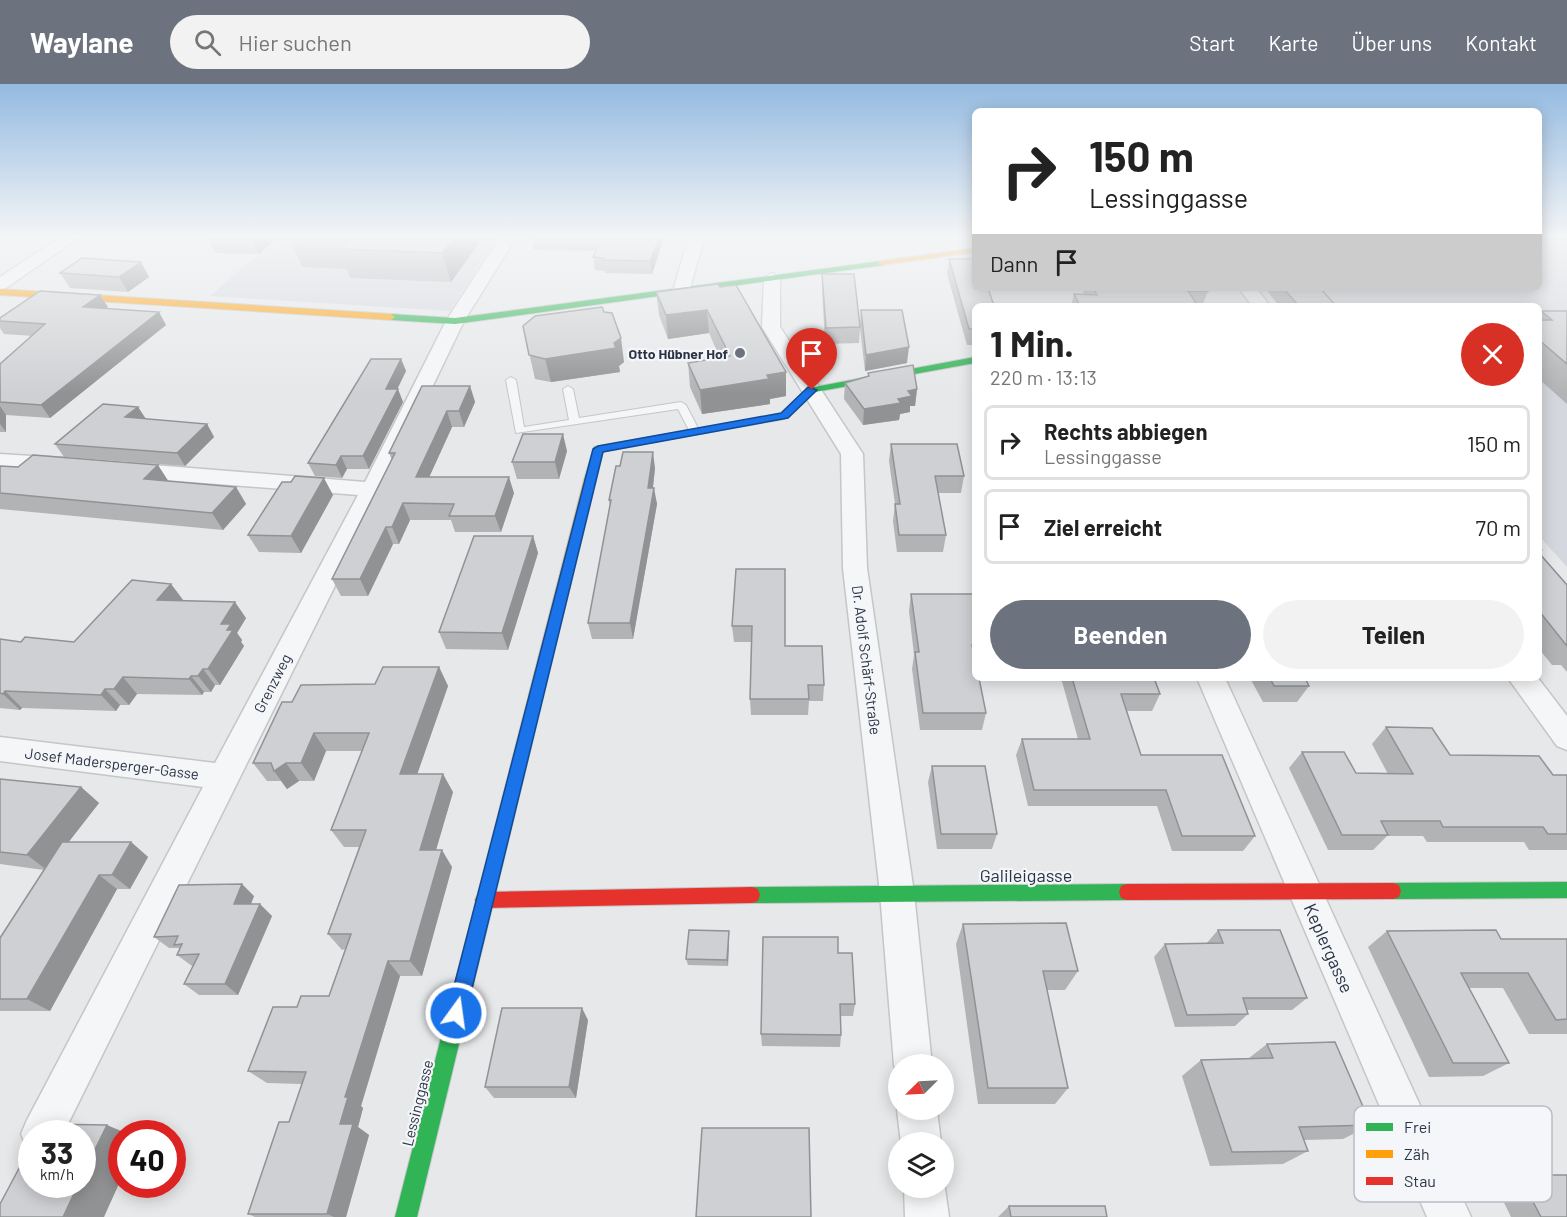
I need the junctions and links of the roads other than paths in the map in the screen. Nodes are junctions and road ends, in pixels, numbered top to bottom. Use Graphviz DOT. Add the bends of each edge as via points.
graph roads {
  1 [pos="475,289"];
  2 [pos="696,289"];
  3 [pos="772,289"];
  4 [pos="681,291"];
  5 [pos="1249,291"];
  6 [pos="0,292"];
  7 [pos="1259,303"];
  8 [pos="454,321"];
  9 [pos="972,361"];
  10 [pos="510,380"];
  11 [pos="568,389"];
  12 [pos="812,390"];
  13 [pos="575,422"];
  14 [pos="695,432"];
  15 [pos="0,460"];
  16 [pos="81,466"];
  17 [pos="105,468"];
  18 [pos="372,489"];
  19 [pos="1212,681"];
  20 [pos="1524,681"];
  21 [pos="1567,738"];
  22 [pos="0,749"];
  23 [pos="223,777"];
  24 [pos="1567,890"];
  25 [pos="897,893"];
  26 [pos="1305,893"];
  27 [pos="484,900"];
  28 [pos="912,1054"];
  29 [pos="1400,1106"];
  30 [pos="48,1120"];
  31 [pos="926,1198"];
  32 [pos="1442,1202"];
  33 [pos="406,1217"];
  34 [pos="927,1217"];
  35 [pos="1449,1217"];
  1 -- 8 [label="street, Grenzweg"];
  2 -- 4 [label="street"];
  3 -- 12 [label="street, Dr. Adolf Schärf-Straße" via="771,327"];
  4 -- 8 [label="street"];
  5 -- 7 [label="street"];
  6 -- 8 [label="street"];
  8 -- 18 [label="street, Grenzweg"];
  9 -- 12 [label="street"];
  10 -- 13 [label="lane" via="520,431"];
  11 -- 13 [label="lane"];
  12 -- 14 [label="street, Lessinggasse" via="784,416"];
  12 -- 25 [label="street, Dr. Adolf Schärf-Straße" via="852,454 855,568"];
  13 -- 14 [label="lane" via="681,405"];
  14 -- 27 [label="street, Lessinggasse" via="598,449"];
  15 -- 16 [label="street"];
  17 -- 18 [label="street"];
  18 -- 23 [label="street, Grenzweg"];
  19 -- 26 [label="street, Keplergasse"];
  20 -- 21 [label="street"];
  22 -- 23 [label="street, Josef Madersperger-Gasse"];
  23 -- 30 [label="street, Grenzweg"];
  24 -- 26 [label="street, Galileigasse"];
  25 -- 26 [label="street, Galileigasse"];
  25 -- 27 [label="street, Galileigasse"];
  25 -- 28 [label="street, Dr. Adolf Schärf-Straße"];
  26 -- 29 [label="street, Keplergasse"];
  27 -- 33 [label="street, Lessinggasse"];
  31 -- 34 [label="street"];
  32 -- 35 [label="street, Keplergasse"];
}
